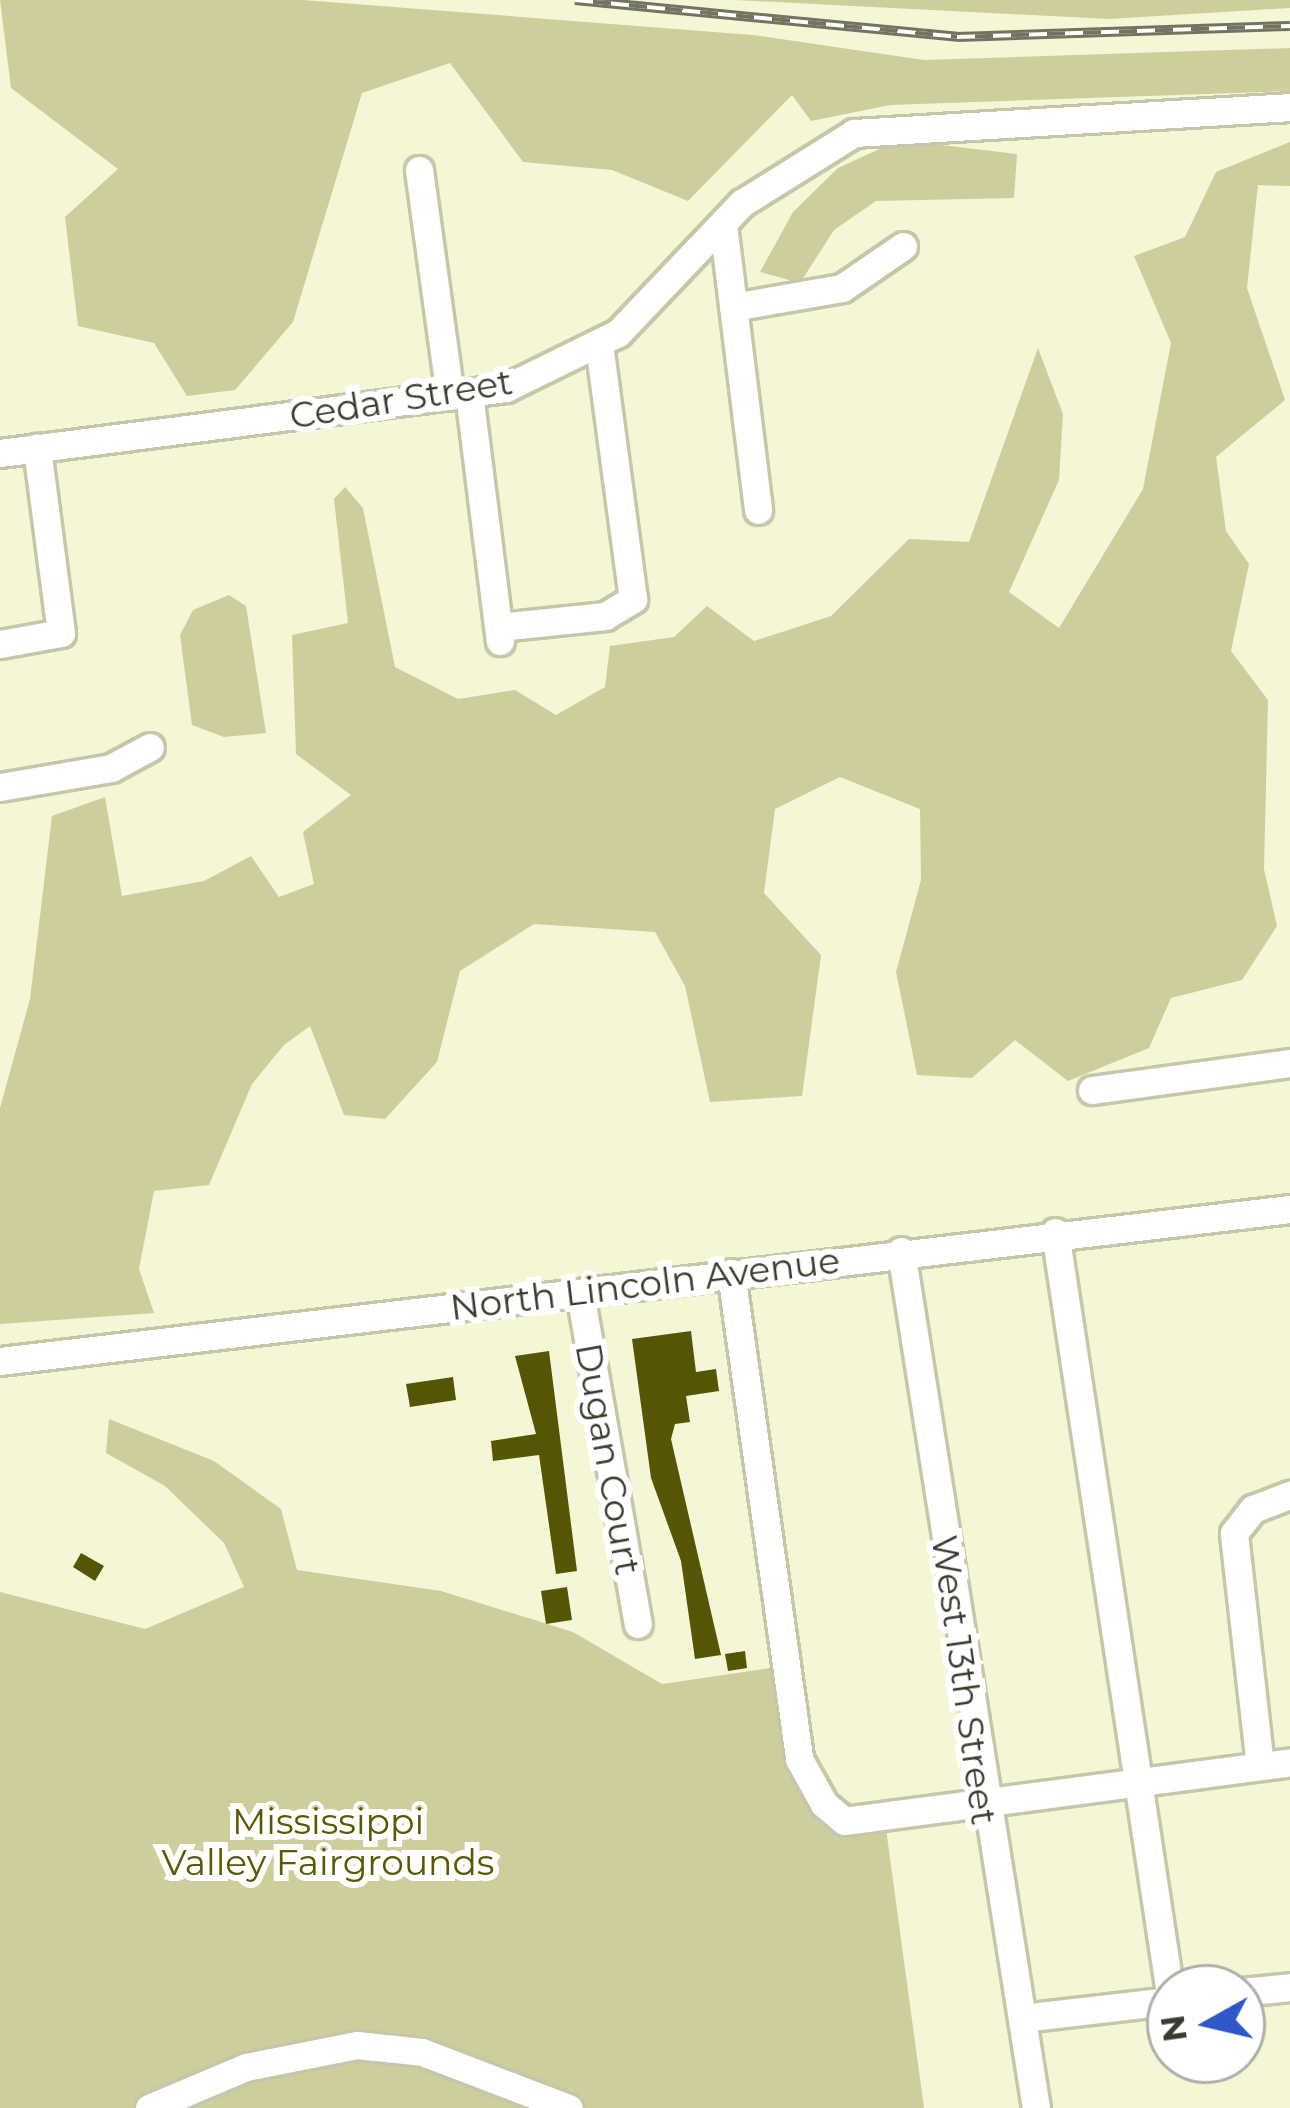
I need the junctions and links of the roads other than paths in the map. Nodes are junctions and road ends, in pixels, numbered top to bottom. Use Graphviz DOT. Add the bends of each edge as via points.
graph roads {
  1 [pos="1290,107"];
  2 [pos="418,170"];
  3 [pos="723,224"];
  4 [pos="903,246"];
  5 [pos="733,307"];
  6 [pos="599,343"];
  7 [pos="460,394"];
  8 [pos="37,448"];
  9 [pos="0,453"];
  10 [pos="758,510"];
  11 [pos="0,644"];
  12 [pos="151,746"];
  13 [pos="0,788"];
  14 [pos="1290,1063"];
  15 [pos="1092,1090"];
  16 [pos="1290,1209"];
  17 [pos="1055,1232"];
  18 [pos="901,1251"];
  19 [pos="731,1274"];
  20 [pos="580,1293"];
  21 [pos="0,1361"];
  22 [pos="1290,1495"];
  23 [pos="638,1624"];
  24 [pos="1290,1762"];
  25 [pos="1260,1766"];
  26 [pos="1140,1781"];
  27 [pos="981,1804"];
  28 [pos="1165,1964"];
  29 [pos="1146,2000"];
  30 [pos="1022,2018"];
  31 [pos="149,2108"];
  32 [pos="569,2108"];
  33 [pos="1036,2108"];
  1 -- 3 [label="street, Cedar Street" via="891,125 821,146"];
  2 -- 7 [label="street"];
  3 -- 5 [label="street"];
  3 -- 6 [label="street, Cedar Street" via="667,291"];
  4 -- 5 [label="street" via="842,288"];
  5 -- 10 [label="street"];
  6 -- 7 [label="street, Cedar Street" via="519,383"];
  6 -- 7 [label="street" via="633,599 605,616 499,634"];
  7 -- 8 [label="street, Cedar Street"];
  8 -- 9 [label="street, Cedar Street"];
  8 -- 11 [label="street" via="61,633"];
  12 -- 13 [label="street" via="110,768"];
  14 -- 15 [label="street"];
  16 -- 17 [label="street, North Lincoln Avenue"];
  17 -- 18 [label="street, North Lincoln Avenue"];
  17 -- 26 [label="street"];
  18 -- 19 [label="street, North Lincoln Avenue"];
  18 -- 27 [label="street, West 13th Street"];
  19 -- 20 [label="street, North Lincoln Avenue"];
  19 -- 27 [label="street" via="799,1759 844,1821"];
  20 -- 21 [label="street, North Lincoln Avenue"];
  20 -- 23 [label="street, Dugan Court"];
  22 -- 25 [label="street" via="1253,1509 1234,1533"];
  24 -- 25 [label="street"];
  25 -- 26 [label="street"];
  26 -- 27 [label="street"];
  26 -- 28 [label="street"];
  27 -- 30 [label="street, West 13th Street"];
  29 -- 30 [label="street"];
  30 -- 33 [label="street, West 13th Street"];
  31 -- 32 [label="street" via="246,2067 357,2045 422,2052"];
}
